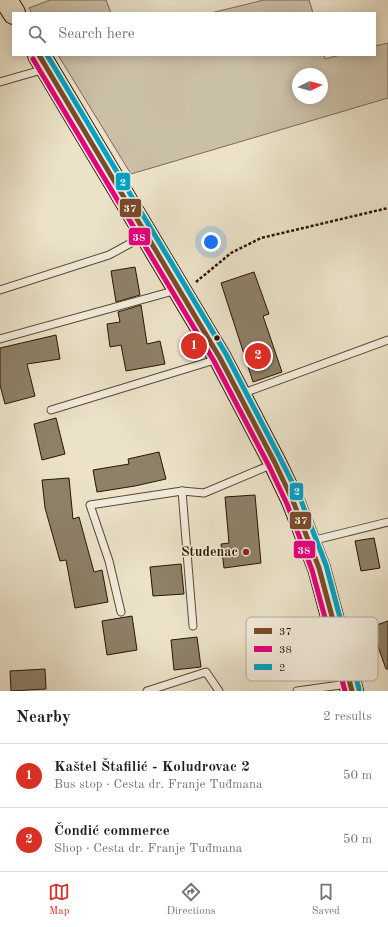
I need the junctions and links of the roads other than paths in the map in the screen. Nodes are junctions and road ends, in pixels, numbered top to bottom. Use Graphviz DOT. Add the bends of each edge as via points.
graph roads {
  1 [pos="6,0"];
  2 [pos="13,12"];
  3 [pos="43,62"];
  4 [pos="0,82"];
  5 [pos="146,235"];
  6 [pos="0,290"];
  7 [pos="181,292"];
  8 [pos="0,339"];
  9 [pos="388,340"];
  10 [pos="220,358"];
  11 [pos="240,394"];
  12 [pos="51,410"];
  13 [pos="275,463"];
  14 [pos="182,491"];
  15 [pos="388,522"];
  16 [pos="309,541"];
  17 [pos="121,612"];
  18 [pos="332,617"];
  19 [pos="193,626"];
  20 [pos="351,688"];
  21 [pos="147,691"];
  22 [pos="219,691"];
  23 [pos="297,691"];
  1 -- 2 [label="main road"];
  3 -- 4 [label="lane"];
  3 -- 5 [label="main road"];
  5 -- 6 [label="lane" via="109,255"];
  5 -- 7 [label="main road"];
  7 -- 8 [label="lane"];
  7 -- 10 [label="main road"];
  9 -- 11 [label="lane"];
  10 -- 11 [label="main road"];
  10 -- 12 [label="lane"];
  11 -- 13 [label="main road"];
  13 -- 14 [label="lane" via="204,493"];
  13 -- 16 [label="main road"];
  14 -- 17 [label="lane" via="90,505 109,561"];
  14 -- 19 [label="lane"];
  15 -- 16 [label="lane"];
  16 -- 18 [label="main road"];
  20 -- 23 [label="lane"];
  21 -- 22 [label="lane" via="206,672"];
}
